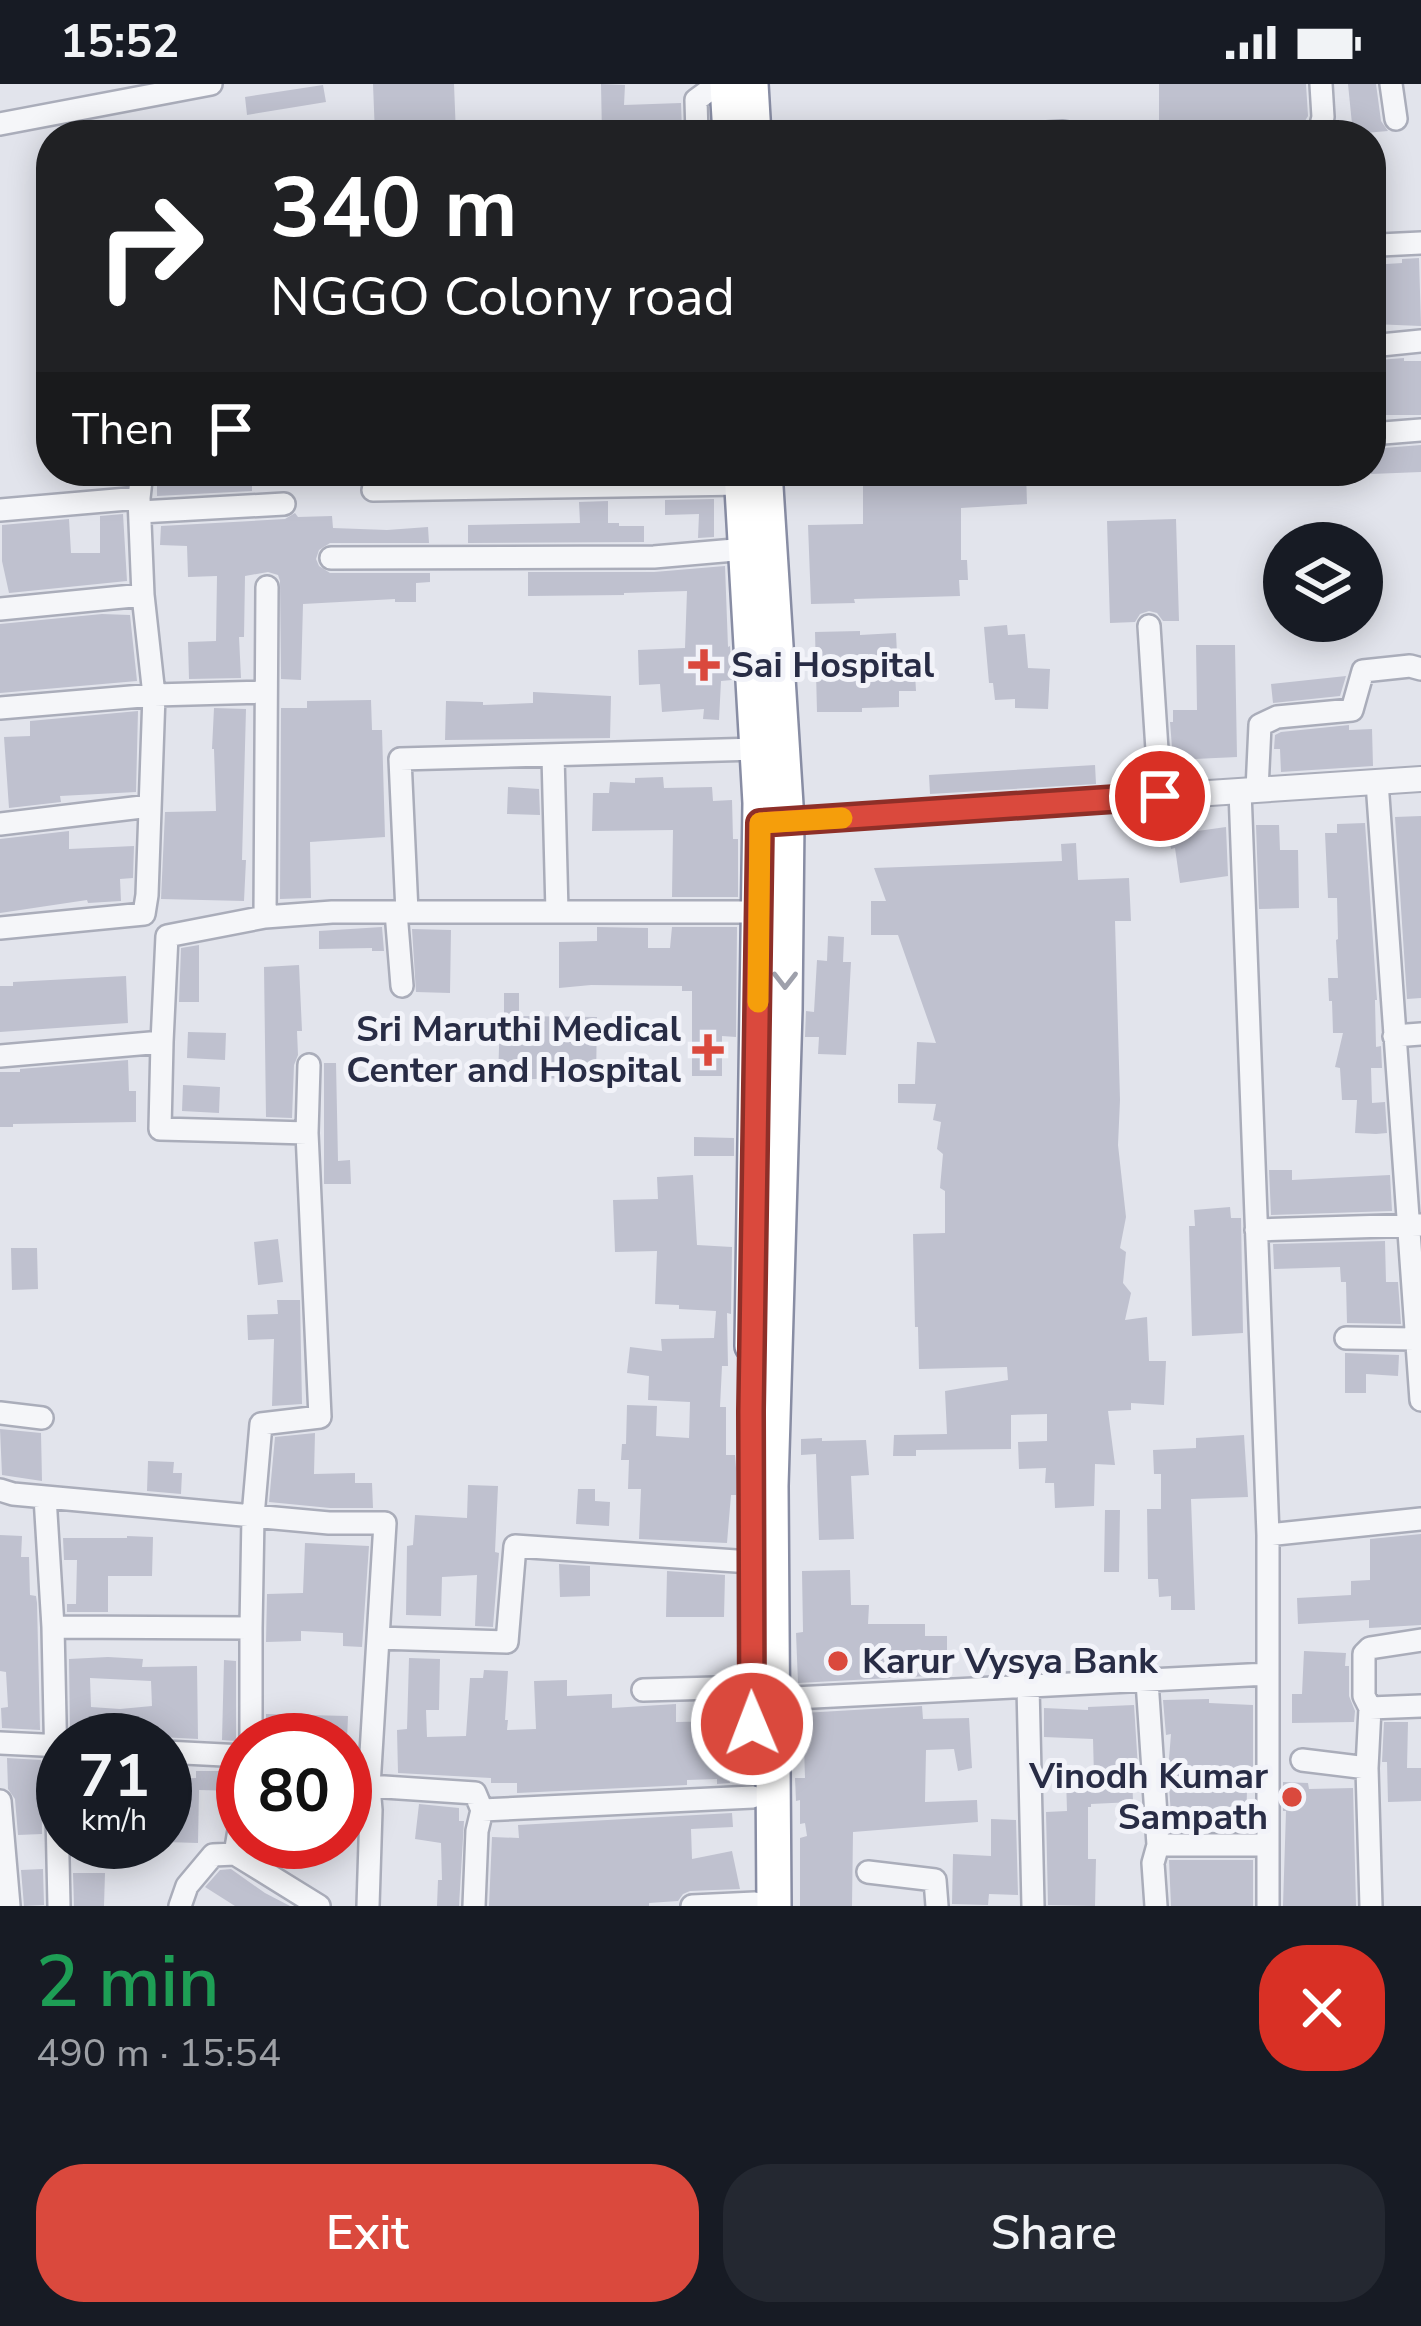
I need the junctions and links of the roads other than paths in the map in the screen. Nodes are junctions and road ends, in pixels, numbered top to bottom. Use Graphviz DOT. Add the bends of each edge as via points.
graph roads {
  1 [pos="211,84"];
  2 [pos="741,84"];
  3 [pos="1321,84"];
  4 [pos="1391,84"];
  5 [pos="1396,119"];
  6 [pos="697,120"];
  7 [pos="733,120"];
  8 [pos="750,120"];
  9 [pos="1323,120"];
  10 [pos="0,124"];
  11 [pos="1421,243"];
  12 [pos="1386,245"];
  13 [pos="1421,341"];
  14 [pos="1386,344"];
  15 [pos="1386,427"];
  16 [pos="1421,430"];
  17 [pos="141,486"];
  18 [pos="474,486"];
  19 [pos="749,486"];
  20 [pos="751,486"];
  21 [pos="374,490"];
  22 [pos="284,504"];
  23 [pos="140,505"];
  24 [pos="0,510"];
  25 [pos="746,549"];
  26 [pos="331,558"];
  27 [pos="267,587"];
  28 [pos="143,596"];
  29 [pos="0,608"];
  30 [pos="1149,626"];
  31 [pos="1421,669"];
  32 [pos="266,692"];
  33 [pos="154,695"];
  34 [pos="0,708"];
  35 [pos="757,749"];
  36 [pos="553,755"];
  37 [pos="1421,779"];
  38 [pos="1377,782"];
  39 [pos="1249,790"];
  40 [pos="1160,796"];
  41 [pos="150,806"];
  42 [pos="773,822"];
  43 [pos="0,824"];
  44 [pos="401,912"];
  45 [pos="557,912"];
  46 [pos="759,913"];
  47 [pos="265,917"];
  48 [pos="0,928"];
  49 [pos="402,986"];
  50 [pos="1421,1034"];
  51 [pos="1394,1036"];
  52 [pos="162,1042"];
  53 [pos="0,1056"];
  54 [pos="309,1066"];
  55 [pos="1411,1130"];
  56 [pos="307,1133"];
  57 [pos="1414,1225"];
  58 [pos="1256,1230"];
  59 [pos="1346,1338"];
  60 [pos="1415,1339"];
  61 [pos="1421,1400"];
  62 [pos="0,1413"];
  63 [pos="42,1418"];
  64 [pos="0,1490"];
  65 [pos="45,1497"];
  66 [pos="253,1516"];
  67 [pos="1421,1519"];
  68 [pos="1268,1535"];
  69 [pos="751,1562"];
  70 [pos="53,1627"];
  71 [pos="251,1628"];
  72 [pos="378,1638"];
  73 [pos="1421,1640"];
  74 [pos="1268,1674"];
  75 [pos="1147,1681"];
  76 [pos="1028,1686"];
  77 [pos="643,1690"];
  78 [pos="762,1693"];
  79 [pos="1421,1706"];
  80 [pos="1370,1708"];
  81 [pos="58,1713"];
  82 [pos="251,1713"];
  83 [pos="372,1727"];
  84 [pos="0,1743"];
  85 [pos="36,1745"];
  86 [pos="1302,1760"];
  87 [pos="1367,1768"];
  88 [pos="372,1786"];
  89 [pos="754,1797"];
  90 [pos="0,1801"];
  91 [pos="482,1810"];
  92 [pos="1158,1845"];
  93 [pos="1268,1845"];
  94 [pos="216,1855"];
  95 [pos="59,1869"];
  96 [pos="259,1869"];
  97 [pos="369,1869"];
  98 [pos="868,1872"];
  99 [pos="761,1905"];
  100 [pos="9,1906"];
  101 [pos="59,1906"];
  102 [pos="180,1906"];
  103 [pos="319,1906"];
  104 [pos="368,1906"];
  105 [pos="474,1906"];
  106 [pos="692,1906"];
  107 [pos="937,1906"];
  108 [pos="1034,1906"];
  109 [pos="1156,1906"];
  110 [pos="1268,1906"];
  111 [pos="1371,1906"];
  1 -- 10 [label="street"];
  2 -- 6 [label="street" via="715,86 696,100"];
  2 -- 7 [label="highway"];
  2 -- 8 [label="highway"];
  3 -- 9 [label="street"];
  4 -- 5 [label="street"];
  11 -- 12 [label="street"];
  13 -- 14 [label="street"];
  15 -- 16 [label="street"];
  17 -- 23 [label="street"];
  18 -- 21 [label="street"];
  19 -- 25 [label="highway"];
  20 -- 42 [label="highway"];
  22 -- 23 [label="street"];
  23 -- 24 [label="street"];
  23 -- 28 [label="street"];
  25 -- 26 [label="street" via="654,557"];
  25 -- 35 [label="highway"];
  27 -- 32 [label="street"];
  28 -- 29 [label="street"];
  28 -- 33 [label="street"];
  30 -- 40 [label="street"];
  31 -- 39 [label="street" via="1363,671 1352,710 1260,725"];
  32 -- 33 [label="street"];
  32 -- 47 [label="street"];
  33 -- 34 [label="street"];
  33 -- 41 [label="street"];
  35 -- 36 [label="street"];
  35 -- 42 [label="highway"];
  36 -- 44 [label="street" via="400,759"];
  36 -- 45 [label="street"];
  37 -- 38 [label="street"];
  38 -- 39 [label="street"];
  38 -- 51 [label="street"];
  39 -- 40 [label="street"];
  39 -- 58 [label="street"];
  40 -- 42 [label="street"];
  41 -- 43 [label="street"];
  41 -- 48 [label="street" via="144,914"];
  42 -- 46 [label="highway"];
  42 -- 78 [label="highway, one-way" via="785,1010"];
  44 -- 45 [label="street"];
  44 -- 47 [label="street"];
  44 -- 49 [label="street"];
  45 -- 46 [label="street"];
  46 -- 69 [label="highway"];
  47 -- 52 [label="street" via="166,936"];
  50 -- 51 [label="street"];
  51 -- 55 [label="street"];
  52 -- 53 [label="street"];
  52 -- 56 [label="street" via="160,1129"];
  54 -- 56 [label="street"];
  55 -- 57 [label="street"];
  56 -- 66 [label="street" via="320,1417 261,1424"];
  57 -- 58 [label="street"];
  57 -- 60 [label="street"];
  58 -- 68 [label="street"];
  59 -- 60 [label="street"];
  60 -- 61 [label="street"];
  62 -- 63 [label="street"];
  64 -- 65 [label="street"];
  65 -- 66 [label="street"];
  65 -- 70 [label="street"];
  66 -- 71 [label="street"];
  66 -- 72 [label="street" via="385,1523"];
  67 -- 68 [label="street"];
  68 -- 74 [label="street"];
  69 -- 72 [label="street" via="515,1546 507,1642"];
  69 -- 78 [label="highway"];
  70 -- 71 [label="street"];
  70 -- 81 [label="street"];
  71 -- 82 [label="street"];
  72 -- 83 [label="street"];
  73 -- 80 [label="street" via="1364,1654"];
  74 -- 75 [label="street"];
  74 -- 93 [label="street"];
  75 -- 76 [label="street"];
  75 -- 92 [label="street"];
  76 -- 78 [label="street"];
  76 -- 108 [label="street"];
  77 -- 78 [label="street"];
  78 -- 89 [label="highway"];
  78 -- 99 [label="highway"];
  79 -- 80 [label="street"];
  80 -- 87 [label="street"];
  84 -- 85 [label="street"];
  86 -- 87 [label="street"];
  87 -- 111 [label="street"];
  88 -- 91 [label="street" via="475,1793"];
  89 -- 91 [label="street"];
  89 -- 99 [label="highway"];
  90 -- 100 [label="street"];
  91 -- 105 [label="street"];
  92 -- 93 [label="street"];
  92 -- 109 [label="street"];
  93 -- 110 [label="street"];
  94 -- 102 [label="street"];
  95 -- 101 [label="street"];
  96 -- 103 [label="street"];
  97 -- 104 [label="street"];
  98 -- 107 [label="street" via="935,1880"];
  99 -- 106 [label="street"];
}
